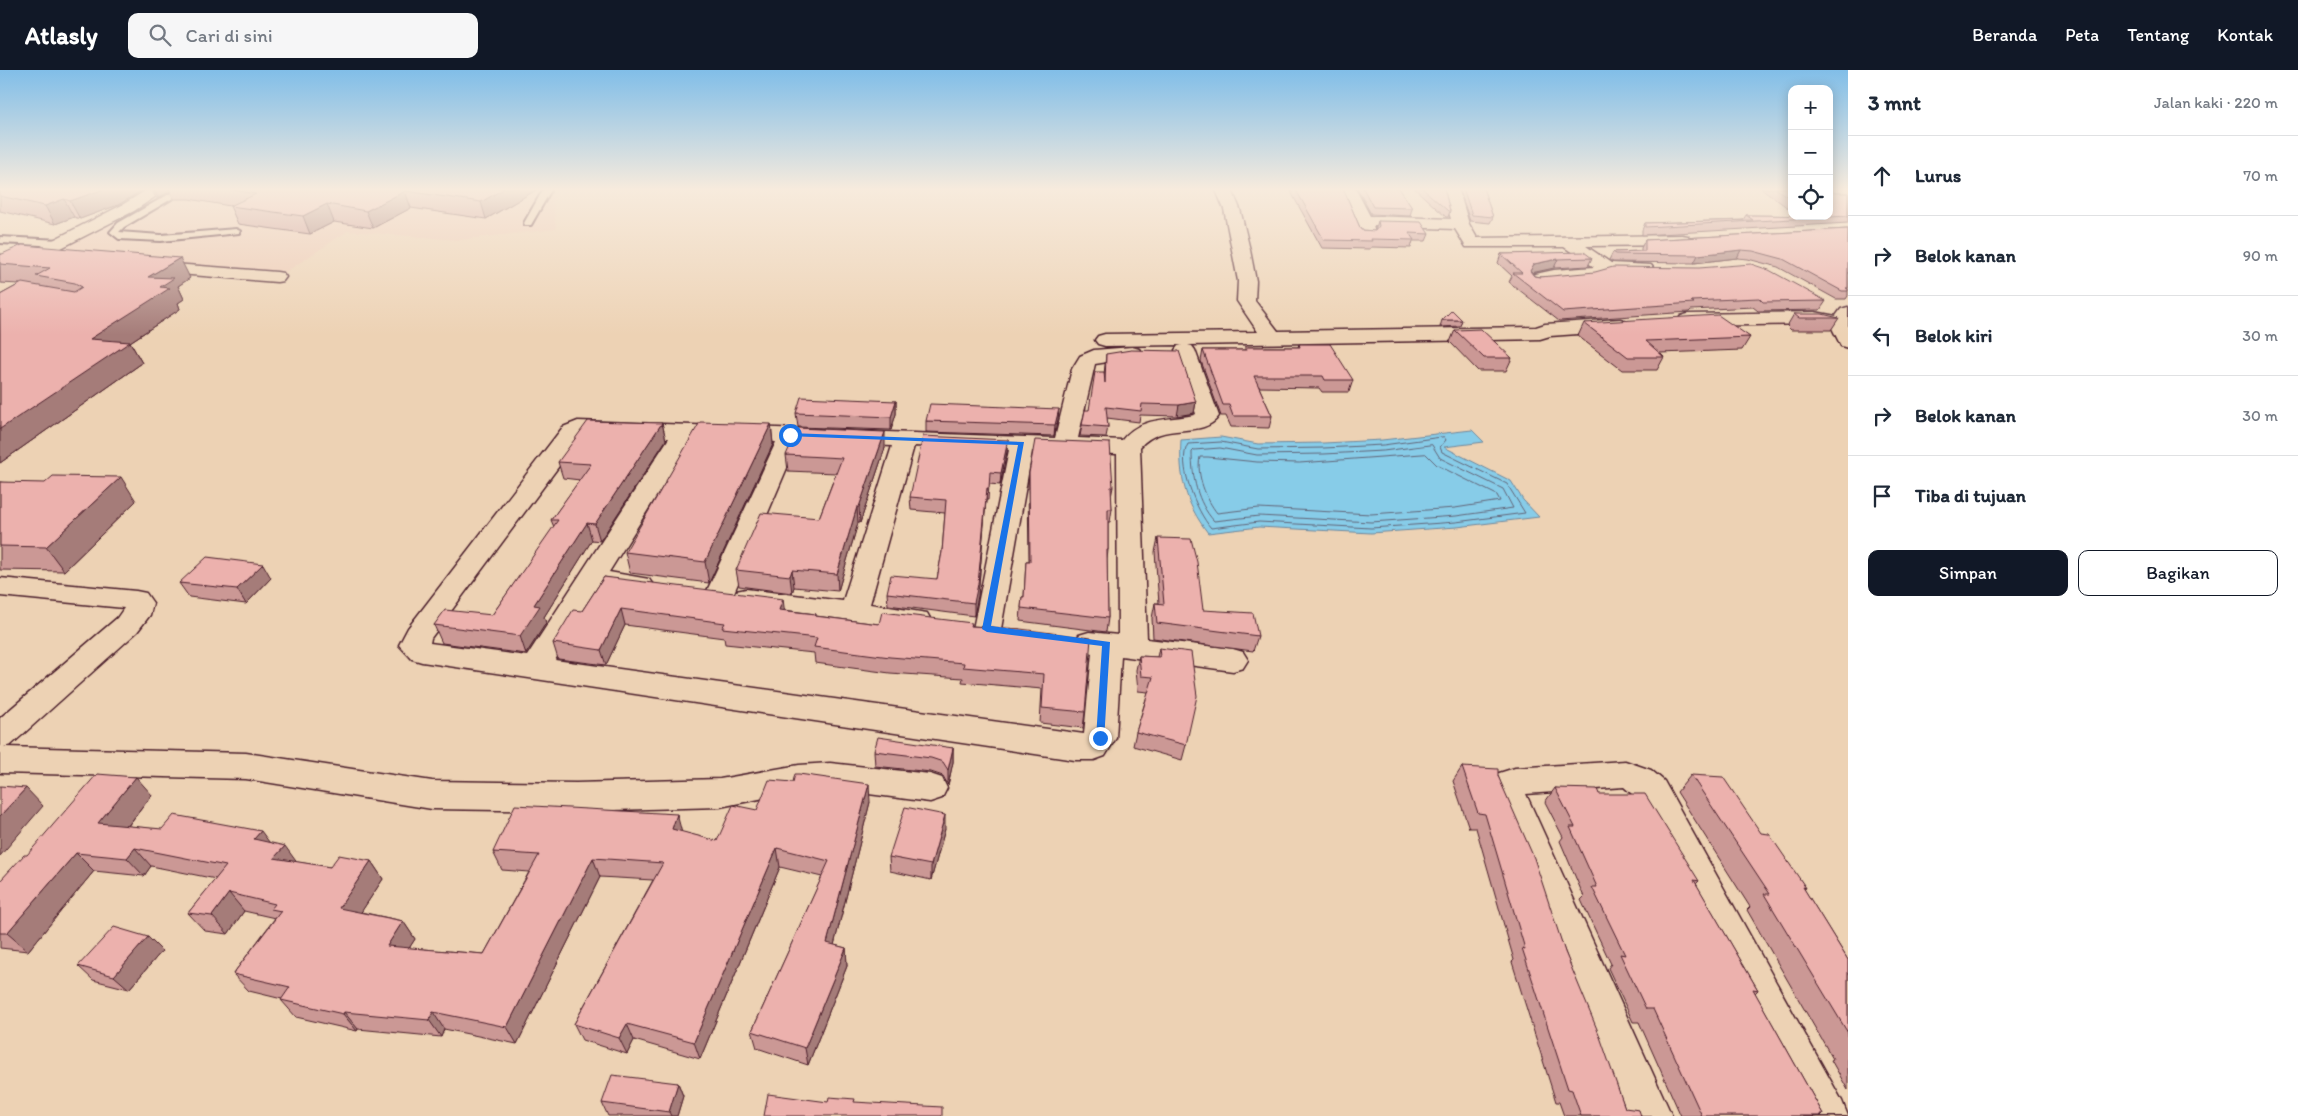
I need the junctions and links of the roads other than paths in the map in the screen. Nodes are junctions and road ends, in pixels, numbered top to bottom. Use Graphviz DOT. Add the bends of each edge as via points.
graph roads {
  1 [pos="84,237"];
  2 [pos="133,237"];
  3 [pos="167,237"];
  4 [pos="1238,237"];
  5 [pos="1468,237"];
  6 [pos="0,240"];
  7 [pos="1701,240"];
  8 [pos="1570,243"];
  9 [pos="61,252"];
  10 [pos="130,265"];
  11 [pos="1607,268"];
  12 [pos="1667,270"];
  13 [pos="0,274"];
  14 [pos="277,277"];
  15 [pos="1537,279"];
  16 [pos="1824,302"];
  17 [pos="1845,317"];
  18 [pos="1669,322"];
  19 [pos="1641,324"];
  20 [pos="1272,337"];
  21 [pos="1543,338"];
  22 [pos="1105,340"];
  23 [pos="1848,342"];
  24 [pos="1614,345"];
  25 [pos="1185,350"];
  26 [pos="686,431"];
  27 [pos="790,435"];
  28 [pos="905,439"];
  29 [pos="1022,443"];
  30 [pos="1065,444"];
  31 [pos="1128,447"];
  32 [pos="591,579"];
  33 [pos="0,587"];
  34 [pos="660,588"];
  35 [pos="690,591"];
  36 [pos="719,595"];
  37 [pos="854,612"];
  38 [pos="987,629"];
  39 [pos="1014,632"];
  40 [pos="1061,638"];
  41 [pos="1120,645"];
  42 [pos="1233,660"];
  43 [pos="534,669"];
  44 [pos="0,736"];
  45 [pos="0,760"];
  46 [pos="930,788"];
  47 [pos="1650,1116"];
  48 [pos="1827,1116"];
  1 -- 9 [label="street"];
  2 -- 3 [label="lane"];
  4 -- 20 [label="street" via="1247,281 1246,301"];
  5 -- 8 [label="street" via="1472,243"];
  6 -- 9 [label="lane"];
  7 -- 8 [label="street"];
  8 -- 11 [label="street"];
  9 -- 13 [label="street" via="32,257"];
  10 -- 14 [label="street"];
  11 -- 12 [label="street"];
  11 -- 15 [label="street" via="1600,273 1550,275"];
  16 -- 17 [label="street"];
  17 -- 18 [label="street"];
  17 -- 23 [label="street"];
  19 -- 21 [label="street" via="1546,330"];
  20 -- 21 [label="street"];
  20 -- 22 [label="street"];
  21 -- 24 [label="street"];
  21 -- 25 [label="street"];
  25 -- 30 [label="street" via="1094,356 1088,360 1082,370"];
  25 -- 31 [label="street" via="1208,416 1141,432"];
  26 -- 27 [label="street"];
  26 -- 32 [label="street"];
  26 -- 43 [label="street" via="589,427 570,432 418,634 414,645 422,652"];
  27 -- 28 [label="street"];
  27 -- 36 [label="street"];
  28 -- 29 [label="street"];
  28 -- 37 [label="street"];
  29 -- 30 [label="street"];
  29 -- 38 [label="street"];
  30 -- 31 [label="street"];
  31 -- 41 [label="street"];
  32 -- 34 [label="street"];
  32 -- 43 [label="street"];
  33 -- 44 [label="street" via="136,600 139,603 136,615 127,625"];
  35 -- 36 [label="street"];
  36 -- 37 [label="street"];
  37 -- 38 [label="street"];
  38 -- 39 [label="street"];
  40 -- 41 [label="street"];
  41 -- 42 [label="street"];
  41 -- 43 [label="street" via="1100,738 1094,747 1075,748"];
  45 -- 46 [label="street" via="246,766 432,795 576,797 720,793 799,778 830,776"];
  47 -- 48 [label="street" via="1508,790 1508,784 1515,781 1625,774 1639,779 1652,791"];
}
